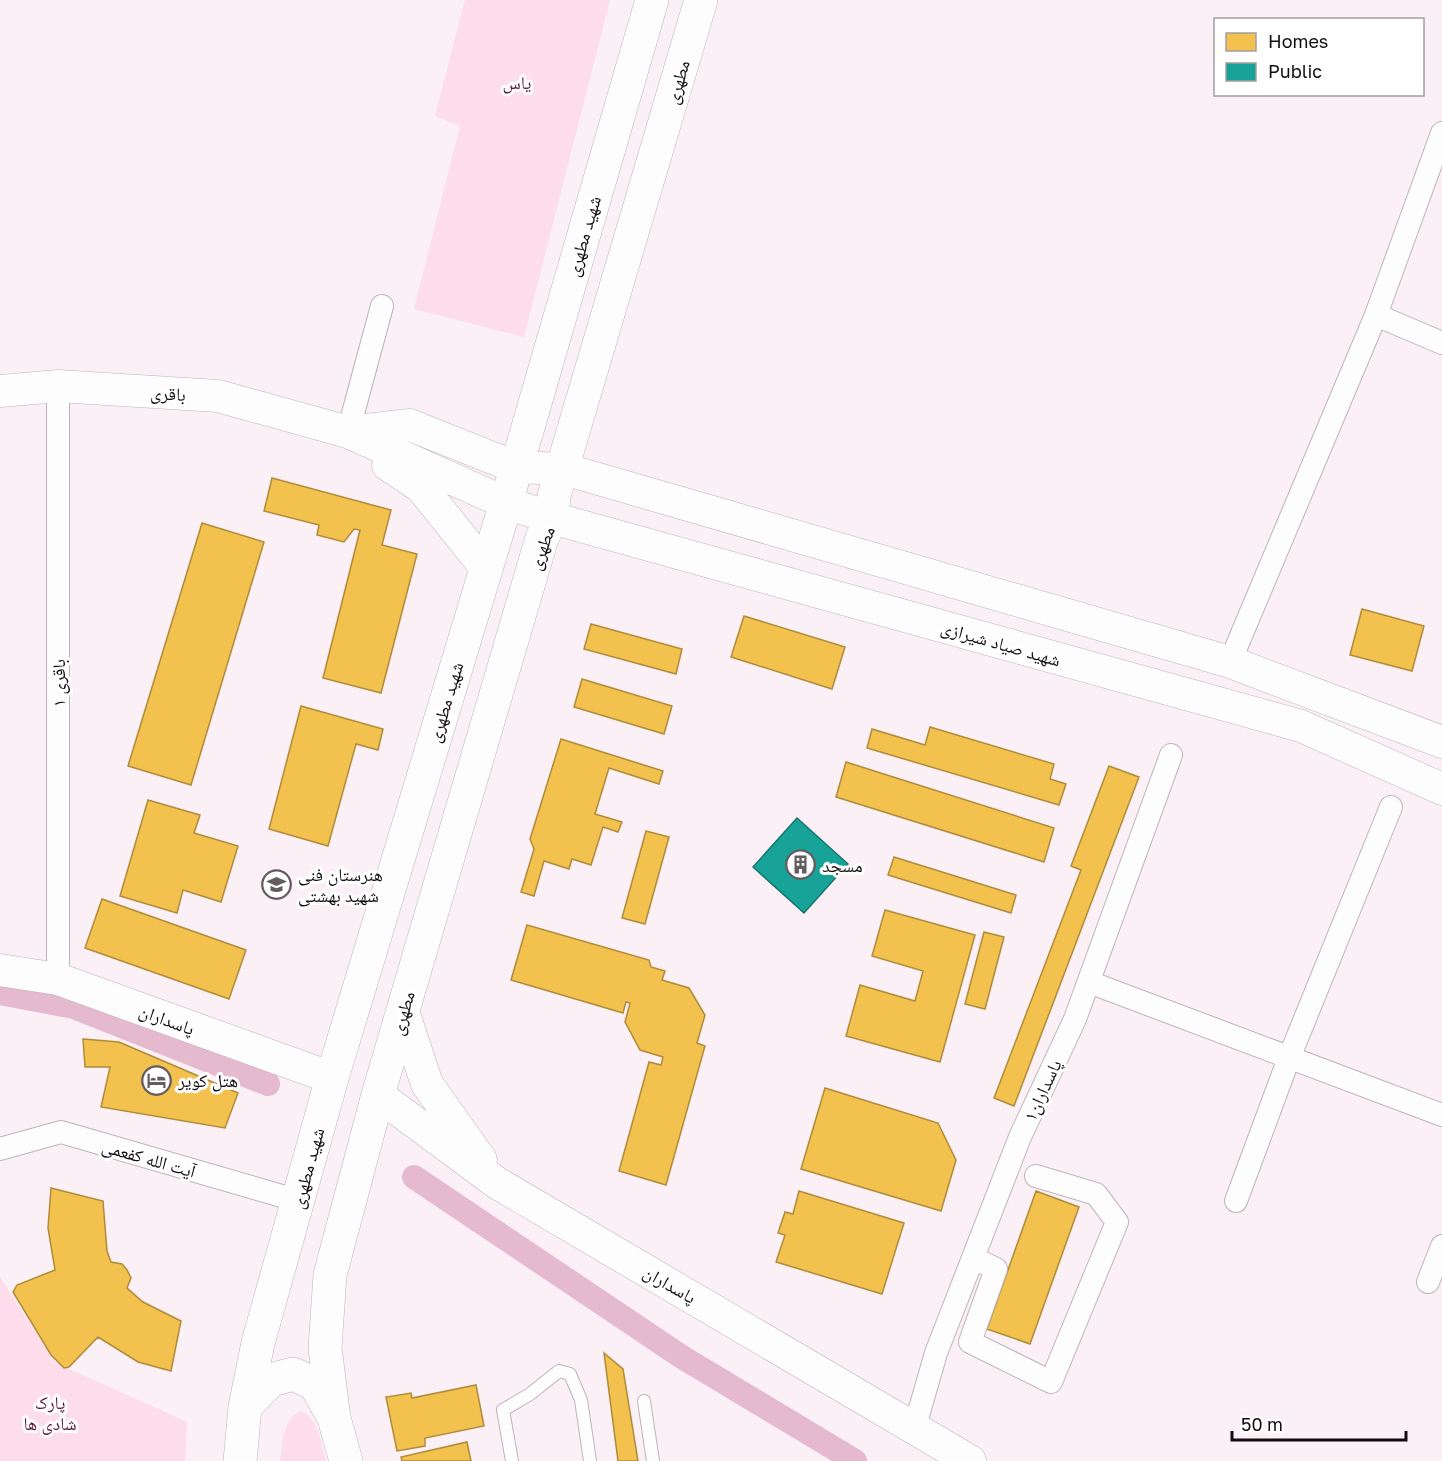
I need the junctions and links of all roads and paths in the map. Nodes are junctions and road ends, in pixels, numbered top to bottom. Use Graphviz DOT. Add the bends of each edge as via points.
graph roads {
  1 [pos="652,0"];
  2 [pos="701,0"];
  3 [pos="1442,133"];
  4 [pos="382,306"];
  5 [pos="1376,315"];
  6 [pos="1442,343"];
  7 [pos="58,386"];
  8 [pos="0,392"];
  9 [pos="340,430"];
  10 [pos="515,467"];
  11 [pos="564,469"];
  12 [pos="506,502"];
  13 [pos="552,518"];
  14 [pos="486,568"];
  15 [pos="1230,662"];
  16 [pos="1442,742"];
  17 [pos="1171,754"];
  18 [pos="1442,789"];
  19 [pos="1391,807"];
  20 [pos="0,970"];
  21 [pos="58,979"];
  22 [pos="1089,982"];
  23 [pos="403,1011"];
  24 [pos="1289,1058"];
  25 [pos="332,1078"];
  26 [pos="378,1095"];
  27 [pos="1442,1115"];
  28 [pos="0,1149"];
  29 [pos="1036,1176"];
  30 [pos="497,1183"];
  31 [pos="299,1201"];
  32 [pos="1236,1201"];
  33 [pos="1442,1246"];
  34 [pos="973,1258"];
  35 [pos="1428,1282"];
  36 [pos="644,1401"];
  37 [pos="245,1407"];
  38 [pos="334,1418"];
  39 [pos="915,1426"];
  40 [pos="240,1461"];
  41 [pos="346,1461"];
  42 [pos="512,1461"];
  43 [pos="590,1461"];
  44 [pos="653,1461"];
  45 [pos="970,1461"];
  1 -- 10 [label="main road, شهید مطهری"];
  2 -- 11 [label="main road, مطهری"];
  3 -- 5 [label="street"];
  4 -- 9 [label="street"];
  5 -- 6 [label="street"];
  5 -- 15 [label="street"];
  7 -- 8 [label="street, باقری"];
  7 -- 9 [label="street, باقری" via="218,396"];
  7 -- 21 [label="street, باقری ۱"];
  9 -- 10 [label="street" via="410,425"];
  9 -- 12 [label="street, باقری"];
  9 -- 14 [label="street" via="421,487"];
  10 -- 11 [label="street"];
  10 -- 12 [label="main road, شهید مطهری"];
  11 -- 13 [label="main road, مطهری" via="554,496"];
  11 -- 15 [label="street"];
  12 -- 13 [label="street, شهید صیاد شیرازی"];
  12 -- 14 [label="main road, شهید مطهری"];
  13 -- 18 [label="street, شهید صیاد شیرازی" via="1301,726"];
  13 -- 23 [label="main road, مطهری" via="542,538"];
  14 -- 25 [label="main road, شهید مطهری"];
  15 -- 16 [label="street"];
  17 -- 22 [label="street, پاسداران۱"];
  19 -- 24 [label="street"];
  20 -- 21 [label="street, پاسداران"];
  21 -- 25 [label="street, پاسداران"];
  22 -- 24 [label="street"];
  22 -- 34 [label="street, پاسداران۱" via="1020,1137"];
  23 -- 26 [label="main road, مطهری"];
  23 -- 30 [label="street" via="427,1084"];
  24 -- 27 [label="street"];
  24 -- 32 [label="street"];
  25 -- 26 [label="main road"];
  25 -- 31 [label="main road, شهید مطهری"];
  26 -- 30 [label="street, پاسداران"];
  26 -- 38 [label="main road" via="330,1275 326,1348"];
  28 -- 31 [label="street, آیت الله کفعمی" via="61,1132"];
  29 -- 34 [label="street" via="1096,1194 1118,1222 1051,1382 970,1342 996,1269"];
  30 -- 39 [label="street, پاسداران"];
  31 -- 37 [label="main road, شهید مطهری" via="258,1344"];
  33 -- 35 [label="street"];
  34 -- 39 [label="street, پاسداران۱" via="928,1376"];
  36 -- 44 [label="lane"];
  37 -- 38 [label="main road" via="272,1380 293,1374 315,1384"];
  37 -- 40 [label="main road, شهید مطهری"];
  38 -- 41 [label="main road"];
  39 -- 45 [label="street, پاسداران"];
  42 -- 43 [label="lane" via="503,1410 559,1371 570,1374 580,1400"];
}
